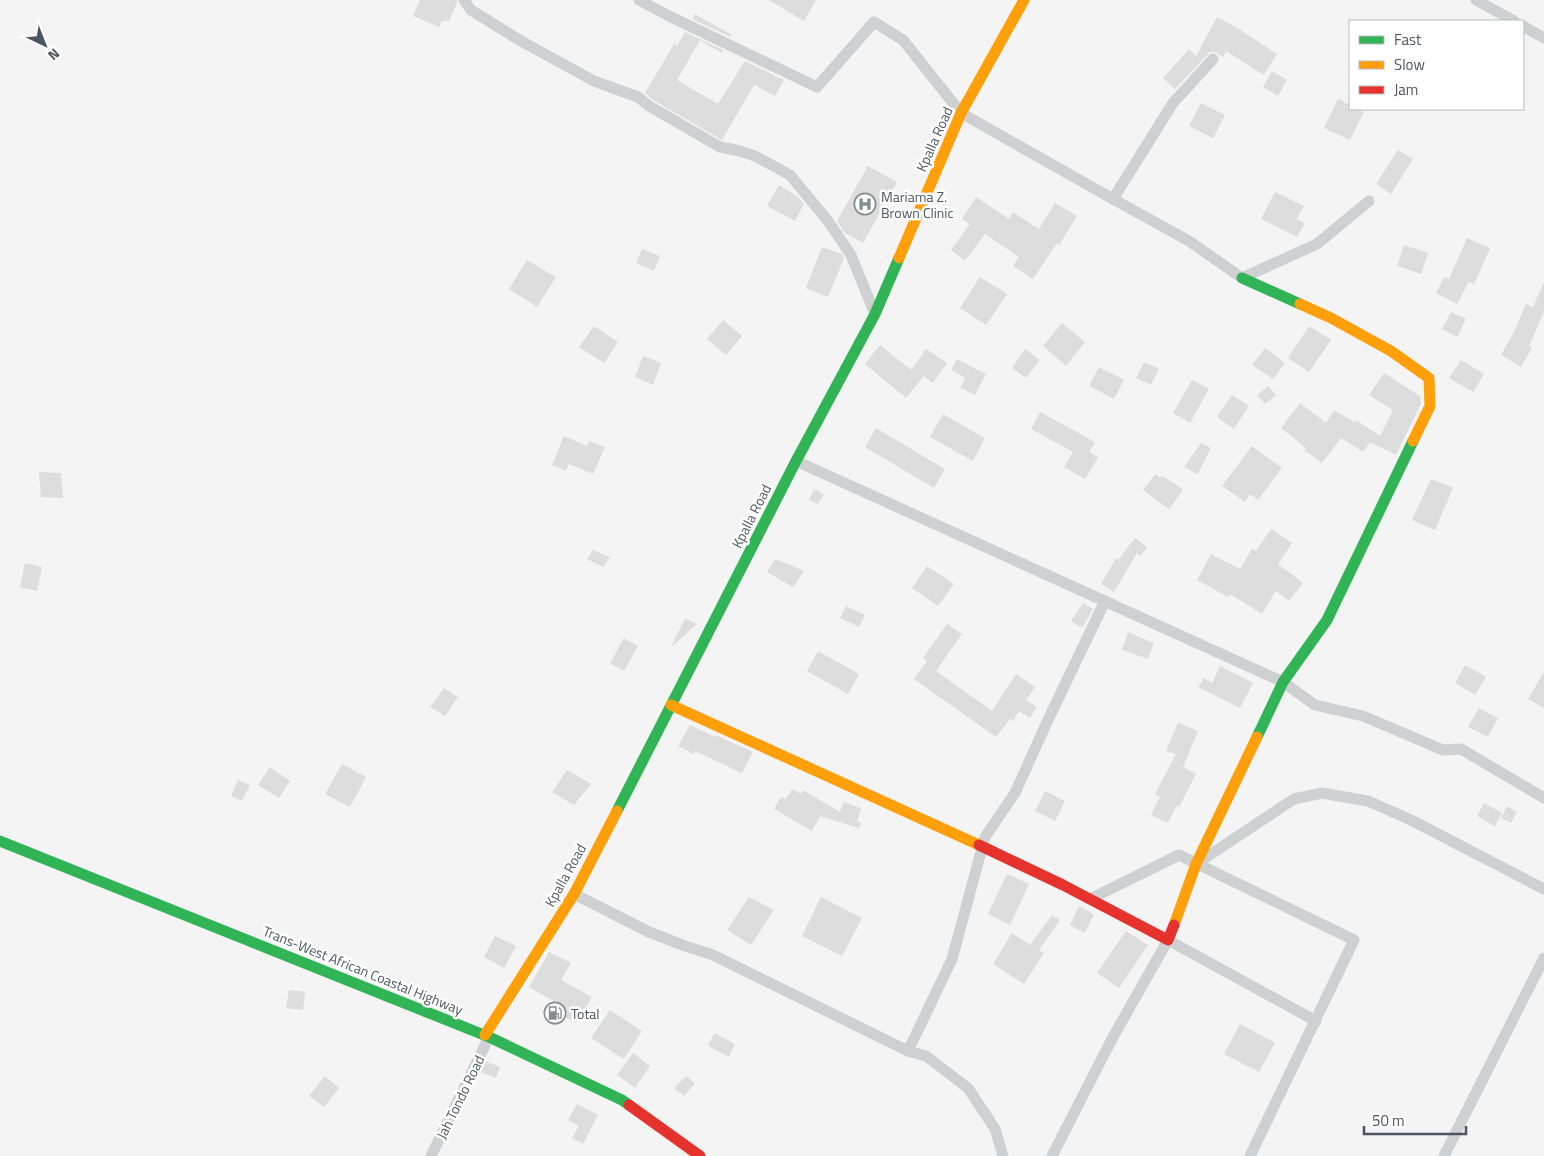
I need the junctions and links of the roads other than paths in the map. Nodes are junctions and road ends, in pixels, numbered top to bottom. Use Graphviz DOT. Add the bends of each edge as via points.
graph roads {
  1 [pos="464,0"];
  2 [pos="639,0"];
  3 [pos="1024,0"];
  4 [pos="1476,0"];
  5 [pos="1512,20"];
  6 [pos="1524,27"];
  7 [pos="1544,38"];
  8 [pos="1213,59"];
  9 [pos="961,113"];
  10 [pos="1113,199"];
  11 [pos="1369,201"];
  12 [pos="1242,278"];
  13 [pos="874,314"];
  14 [pos="796,462"];
  15 [pos="1105,602"];
  16 [pos="1283,682"];
  17 [pos="671,705"];
  18 [pos="1544,798"];
  19 [pos="0,841"];
  20 [pos="982,846"];
  21 [pos="1196,864"];
  22 [pos="1544,889"];
  23 [pos="574,894"];
  24 [pos="1090,899"];
  25 [pos="1168,940"];
  26 [pos="1544,958"];
  27 [pos="1316,1021"];
  28 [pos="487,1036"];
  29 [pos="908,1051"];
  30 [pos="431,1156"];
  31 [pos="700,1156"];
  32 [pos="1002,1156"];
  33 [pos="1052,1156"];
  34 [pos="1250,1156"];
  35 [pos="1444,1156"];
  1 -- 13 [label="street" via="471,10 594,82 638,97 720,147 755,156 790,175 851,255"];
  2 -- 9 [label="street" via="817,87 874,22 904,40"];
  3 -- 9 [label="main road, Kpalla Road"];
  4 -- 5 [label="street"];
  6 -- 7 [label="street"];
  8 -- 10 [label="street" via="1173,102"];
  9 -- 10 [label="street"];
  9 -- 13 [label="main road, Kpalla Road"];
  10 -- 12 [label="street" via="1189,241"];
  11 -- 12 [label="street" via="1317,244"];
  12 -- 16 [label="main road" via="1331,318 1392,351 1429,378 1430,406 1327,620"];
  13 -- 14 [label="main road, Kpalla Road"];
  14 -- 15 [label="street"];
  14 -- 17 [label="main road, Kpalla Road"];
  15 -- 16 [label="street"];
  15 -- 20 [label="street" via="1015,793"];
  16 -- 18 [label="street" via="1315,705 1363,716 1443,750 1461,749"];
  16 -- 21 [label="main road"];
  17 -- 20 [label="main road"];
  17 -- 23 [label="main road, Kpalla Road"];
  19 -- 28 [label="main road, Trans-West African Coastal Highway"];
  20 -- 24 [label="main road"];
  20 -- 29 [label="street" via="952,959"];
  21 -- 22 [label="street" via="1294,799 1322,793 1368,801"];
  21 -- 24 [label="street" via="1179,855"];
  21 -- 25 [label="main road"];
  21 -- 27 [label="street" via="1354,940"];
  23 -- 28 [label="main road, Kpalla Road"];
  23 -- 29 [label="street" via="649,932 713,955"];
  24 -- 25 [label="main road"];
  25 -- 27 [label="street"];
  25 -- 33 [label="street" via="1113,1036"];
  26 -- 35 [label="street"];
  27 -- 34 [label="street"];
  28 -- 30 [label="street, Jah Tondo Road"];
  28 -- 31 [label="main road, Trans-West African Coastal Highway" via="622,1100"];
  29 -- 32 [label="street" via="926,1056 968,1088 995,1129"];
}
